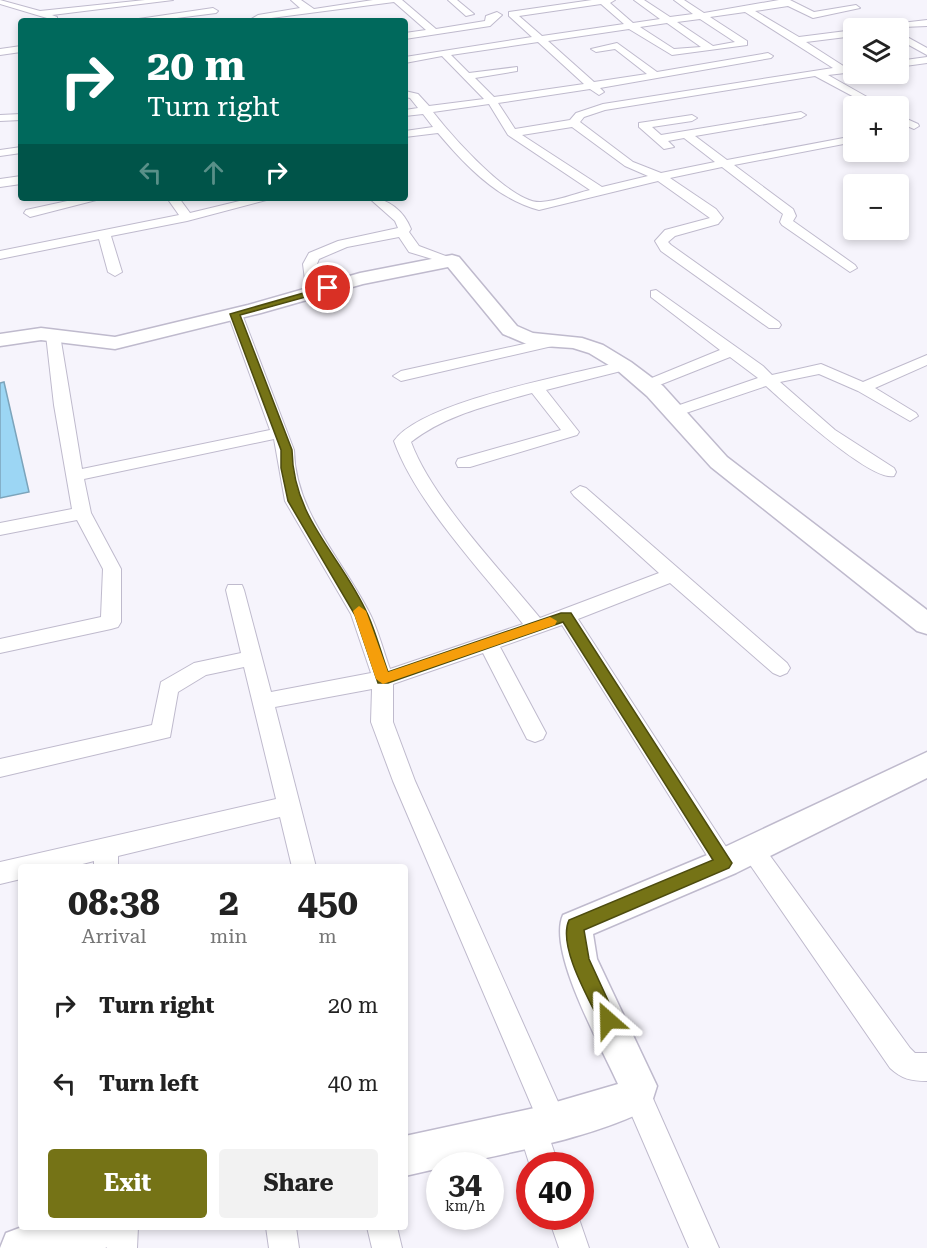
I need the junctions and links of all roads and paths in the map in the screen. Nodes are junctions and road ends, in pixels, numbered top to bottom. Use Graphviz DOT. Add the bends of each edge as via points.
graph roads {
  1 [pos="169,0"];
  2 [pos="295,0"];
  3 [pos="391,0"];
  4 [pos="397,0"];
  5 [pos="452,0"];
  6 [pos="605,0"];
  7 [pos="638,0"];
  8 [pos="678,0"];
  9 [pos="731,0"];
  10 [pos="0,1"];
  11 [pos="786,2"];
  12 [pos="344,3"];
  13 [pos="5,7"];
  14 [pos="856,8"];
  15 [pos="747,9"];
  16 [pos="310,10"];
  17 [pos="213,11"];
  18 [pos="41,14"];
  19 [pos="356,14"];
  20 [pos="469,14"];
  21 [pos="512,14"];
  22 [pos="702,16"];
  23 [pos="51,18"];
  24 [pos="155,18"];
  25 [pos="258,18"];
  26 [pos="311,18"];
  27 [pos="668,21"];
  28 [pos="927,22"];
  29 [pos="909,25"];
  30 [pos="631,26"];
  31 [pos="435,32"];
  32 [pos="843,34"];
  33 [pos="408,36"];
  34 [pos="538,39"];
  35 [pos="797,40"];
  36 [pos="909,42"];
  37 [pos="18,49"];
  38 [pos="596,49"];
  39 [pos="711,49"];
  40 [pos="0,52"];
  41 [pos="927,52"];
  42 [pos="444,53"];
  43 [pos="768,56"];
  44 [pos="408,59"];
  45 [pos="927,60"];
  46 [pos="909,62"];
  47 [pos="843,67"];
  48 [pos="513,69"];
  49 [pos="843,70"];
  50 [pos="817,73"];
  51 [pos="656,75"];
  52 [pos="467,76"];
  53 [pos="592,86"];
  54 [pos="408,95"];
  55 [pos="860,96"];
  56 [pos="492,101"];
  57 [pos="614,105"];
  58 [pos="426,110"];
  59 [pos="408,113"];
  60 [pos="801,115"];
  61 [pos="18,117"];
  62 [pos="0,118"];
  63 [pos="692,118"];
  64 [pos="574,123"];
  65 [pos="440,129"];
  66 [pos="512,133"];
  67 [pos="408,134"];
  68 [pos="687,135"];
  69 [pos="658,139"];
  70 [pos="843,141"];
  71 [pos="670,149"];
  72 [pos="18,150"];
  73 [pos="0,153"];
  74 [pos="723,164"];
  75 [pos="660,177"];
  76 [pos="18,180"];
  77 [pos="0,183"];
  78 [pos="601,192"];
  79 [pos="84,201"];
  80 [pos="175,201"];
  81 [pos="255,201"];
  82 [pos="379,201"];
  83 [pos="30,213"];
  84 [pos="187,217"];
  85 [pos="402,232"];
  86 [pos="104,235"];
  87 [pos="0,255"];
  88 [pos="452,261"];
  89 [pos="850,268"];
  90 [pos="115,272"];
  91 [pos="312,293"];
  92 [pos="656,294"];
  93 [pos="235,314"];
  94 [pos="774,325"];
  95 [pos="53,335"];
  96 [pos="0,340"];
  97 [pos="556,341"];
  98 [pos="731,351"];
  99 [pos="927,359"];
  100 [pos="624,366"];
  101 [pos="401,376"];
  102 [pos="768,380"];
  103 [pos="647,385"];
  104 [pos="863,388"];
  105 [pos="537,389"];
  106 [pos="674,412"];
  107 [pos="910,416"];
  108 [pos="280,433"];
  109 [pos="464,463"];
  110 [pos="888,472"];
  111 [pos="75,476"];
  112 [pos="580,492"];
  113 [pos="82,513"];
  114 [pos="0,529"];
  115 [pos="673,575"];
  116 [pos="236,590"];
  117 [pos="566,616"];
  118 [pos="927,624"];
  119 [pos="536,626"];
  120 [pos="488,643"];
  121 [pos="0,646"];
  122 [pos="252,658"];
  123 [pos="780,668"];
  124 [pos="383,679"];
  125 [pos="264,701"];
  126 [pos="535,733"];
  127 [pos="927,764"];
  128 [pos="0,768"];
  129 [pos="289,805"];
  130 [pos="738,856"];
  131 [pos="106,858"];
  132 [pos="53,864"];
  133 [pos="303,864"];
  134 [pos="18,869"];
  135 [pos="0,873"];
  136 [pos="927,1066"];
  137 [pos="637,1095"];
  138 [pos="542,1125"];
  139 [pos="544,1152"];
  140 [pos="408,1155"];
  141 [pos="95,1230"];
  142 [pos="123,1230"];
  143 [pos="281,1230"];
  144 [pos="383,1230"];
  145 [pos="568,1230"];
  146 [pos="21,1248"];
  147 [pos="122,1248"];
  148 [pos="284,1248"];
  149 [pos="387,1248"];
  150 [pos="574,1248"];
  151 [pos="704,1248"];
  1 -- 18 [label="street"];
  2 -- 16 [label="street"];
  3 -- 12 [label="street"];
  4 -- 31 [label="street"];
  5 -- 20 [label="street"];
  6 -- 21 [label="street"];
  6 -- 30 [label="street"];
  7 -- 27 [label="street"];
  8 -- 22 [label="street"];
  9 -- 15 [label="street"];
  10 -- 13 [label="street"];
  11 -- 14 [label="street" via="813,15"];
  11 -- 15 [label="street"];
  12 -- 16 [label="street"];
  12 -- 19 [label="street"];
  13 -- 18 [label="street"];
  15 -- 22 [label="street"];
  15 -- 35 [label="street"];
  16 -- 25 [label="street"];
  16 -- 26 [label="street"];
  17 -- 24 [label="street"];
  18 -- 23 [label="street"];
  21 -- 31 [label="street" via="493,11 490,23"];
  21 -- 34 [label="street"];
  22 -- 27 [label="street"];
  22 -- 39 [label="street" via="744,43"];
  27 -- 30 [label="street"];
  27 -- 39 [label="street"];
  28 -- 29 [label="street"];
  30 -- 34 [label="street"];
  30 -- 39 [label="street" via="675,53"];
  31 -- 33 [label="street"];
  32 -- 35 [label="street"];
  34 -- 42 [label="street"];
  34 -- 53 [label="street"];
  35 -- 47 [label="street"];
  36 -- 41 [label="street"];
  37 -- 40 [label="street"];
  38 -- 51 [label="street" via="617,46"];
  42 -- 44 [label="street"];
  42 -- 52 [label="street"];
  43 -- 51 [label="street"];
  45 -- 46 [label="street"];
  48 -- 52 [label="street"];
  49 -- 50 [label="street"];
  50 -- 55 [label="street"];
  50 -- 57 [label="street"];
  51 -- 53 [label="street"];
  52 -- 56 [label="street"];
  53 -- 56 [label="street"];
  53 -- 57 [label="street"];
  54 -- 58 [label="street"];
  56 -- 58 [label="street"];
  56 -- 66 [label="street"];
  57 -- 64 [label="street" via="580,115"];
  58 -- 59 [label="street"];
  58 -- 65 [label="street"];
  60 -- 68 [label="street"];
  61 -- 62 [label="street"];
  63 -- 69 [label="street" via="643,125"];
  64 -- 66 [label="street"];
  64 -- 75 [label="street" via="629,164"];
  65 -- 67 [label="street"];
  65 -- 78 [label="street" via="478,168 528,204 547,204"];
  66 -- 78 [label="street"];
  68 -- 69 [label="street"];
  68 -- 74 [label="street"];
  69 -- 71 [label="street"];
  70 -- 74 [label="street"];
  72 -- 73 [label="street"];
  74 -- 75 [label="street"];
  74 -- 89 [label="street" via="789,212 786,222"];
  75 -- 78 [label="street"];
  75 -- 94 [label="street" via="717,218 670,233 661,241 666,248"];
  76 -- 77 [label="street"];
  79 -- 83 [label="street"];
  80 -- 84 [label="street"];
  81 -- 84 [label="street"];
  82 -- 85 [label="street" via="401,219 405,229"];
  84 -- 86 [label="street"];
  85 -- 88 [label="street" via="414,249"];
  85 -- 91 [label="street" via="343,244 314,256 310,264"];
  86 -- 87 [label="street"];
  86 -- 90 [label="street"];
  88 -- 91 [label="street"];
  88 -- 97 [label="street" via="510,330 530,339"];
  91 -- 93 [label="street"];
  92 -- 98 [label="street"];
  93 -- 95 [label="street" via="115,343"];
  93 -- 108 [label="street"];
  95 -- 96 [label="street"];
  95 -- 111 [label="street"];
  97 -- 100 [label="street" via="596,349"];
  97 -- 101 [label="street"];
  98 -- 102 [label="street"];
  98 -- 103 [label="street"];
  99 -- 104 [label="street"];
  100 -- 103 [label="street"];
  100 -- 105 [label="street"];
  102 -- 104 [label="street" via="821,369"];
  102 -- 106 [label="street"];
  102 -- 110 [label="street" via="829,433"];
  103 -- 106 [label="street"];
  104 -- 107 [label="street"];
  105 -- 109 [label="street" via="571,432"];
  105 -- 119 [label="street" via="446,413 410,432 402,441 403,451 428,489"];
  106 -- 118 [label="street" via="719,462"];
  108 -- 111 [label="street"];
  108 -- 124 [label="street" via="294,501 361,614"];
  111 -- 113 [label="street"];
  112 -- 115 [label="street"];
  113 -- 114 [label="street"];
  113 -- 121 [label="street" via="112,569 111,622"];
  115 -- 117 [label="street"];
  115 -- 123 [label="street"];
  116 -- 122 [label="street"];
  117 -- 119 [label="street"];
  117 -- 130 [label="street"];
  119 -- 120 [label="street"];
  120 -- 124 [label="street"];
  120 -- 126 [label="street"];
  122 -- 125 [label="street"];
  122 -- 128 [label="street" via="201,668 168,688 162,731"];
  124 -- 125 [label="street"];
  124 -- 138 [label="street" via="382,722"];
  125 -- 129 [label="street"];
  127 -- 130 [label="street"];
  129 -- 131 [label="street"];
  129 -- 133 [label="street"];
  130 -- 136 [label="street" via="900,1058 909,1067"];
  130 -- 137 [label="street" via="575,926 580,960 635,1077"];
  131 -- 132 [label="street"];
  134 -- 135 [label="street"];
  137 -- 138 [label="street"];
  137 -- 151 [label="street"];
  138 -- 139 [label="street"];
  138 -- 140 [label="street"];
  141 -- 146 [label="street"];
  142 -- 147 [label="street"];
  143 -- 148 [label="street"];
  144 -- 149 [label="street"];
  145 -- 150 [label="street"];
}
